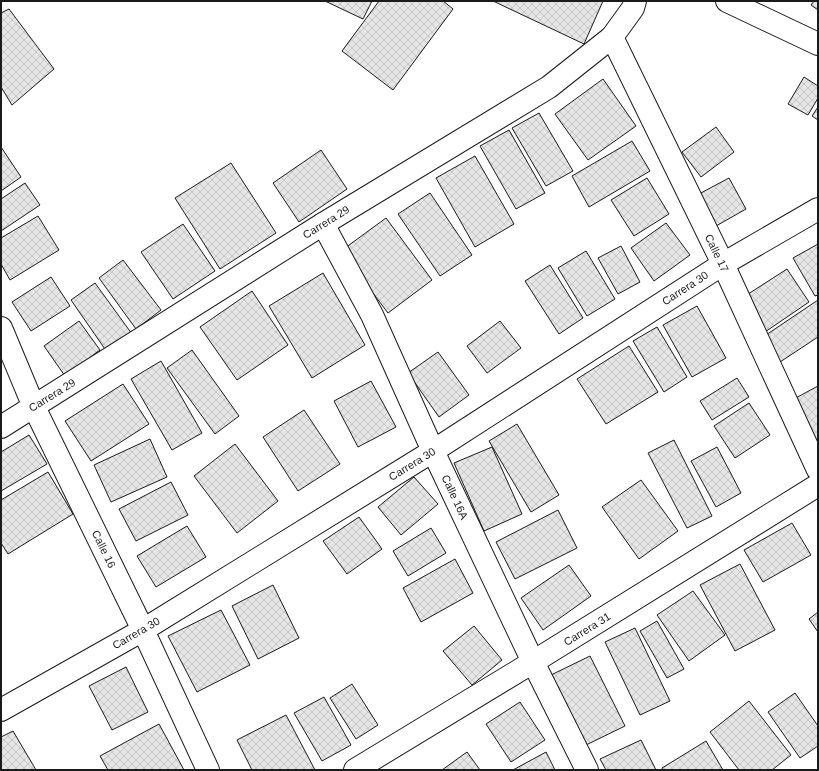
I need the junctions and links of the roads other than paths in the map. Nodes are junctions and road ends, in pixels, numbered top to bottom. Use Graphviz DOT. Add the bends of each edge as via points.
graph roads {
  1 [pos="635,1"];
  2 [pos="727,1"];
  3 [pos="612,37"];
  4 [pos="818,44"];
  5 [pos="818,210"];
  6 [pos="323,224"];
  7 [pos="722,264"];
  8 [pos="1,328"];
  9 [pos="34,407"];
  10 [pos="1,427"];
  11 [pos="433,451"];
  12 [pos="818,470"];
  13 [pos="818,485"];
  14 [pos="143,630"];
  15 [pos="534,662"];
  16 [pos="1,710"];
  17 [pos="208,770"];
  18 [pos="355,770"];
  19 [pos="587,770"];
  1 -- 3 [label="street, Carrera 29" via="633,8"];
  2 -- 4 [label="street"];
  3 -- 6 [label="street, Carrera 29" via="549,87"];
  3 -- 7 [label="street, Calle 17"];
  5 -- 7 [label="street, Carrera 30"];
  6 -- 9 [label="street, Carrera 29"];
  6 -- 11 [label="street, Calle 16A" via="372,314"];
  7 -- 11 [label="street, Carrera 30"];
  7 -- 12 [label="street, Calle 17"];
  8 -- 9 [label="street, Calle 16"];
  9 -- 10 [label="street, Carrera 29"];
  9 -- 14 [label="street, Calle 16"];
  11 -- 14 [label="street, Carrera 30"];
  11 -- 15 [label="street, Calle 16A"];
  13 -- 15 [label="street, Carrera 31"];
  14 -- 16 [label="street, Carrera 30"];
  14 -- 17 [label="street, Calle 16"];
  15 -- 18 [label="street, Carrera 31"];
  15 -- 19 [label="street, Calle 16A"];
}
